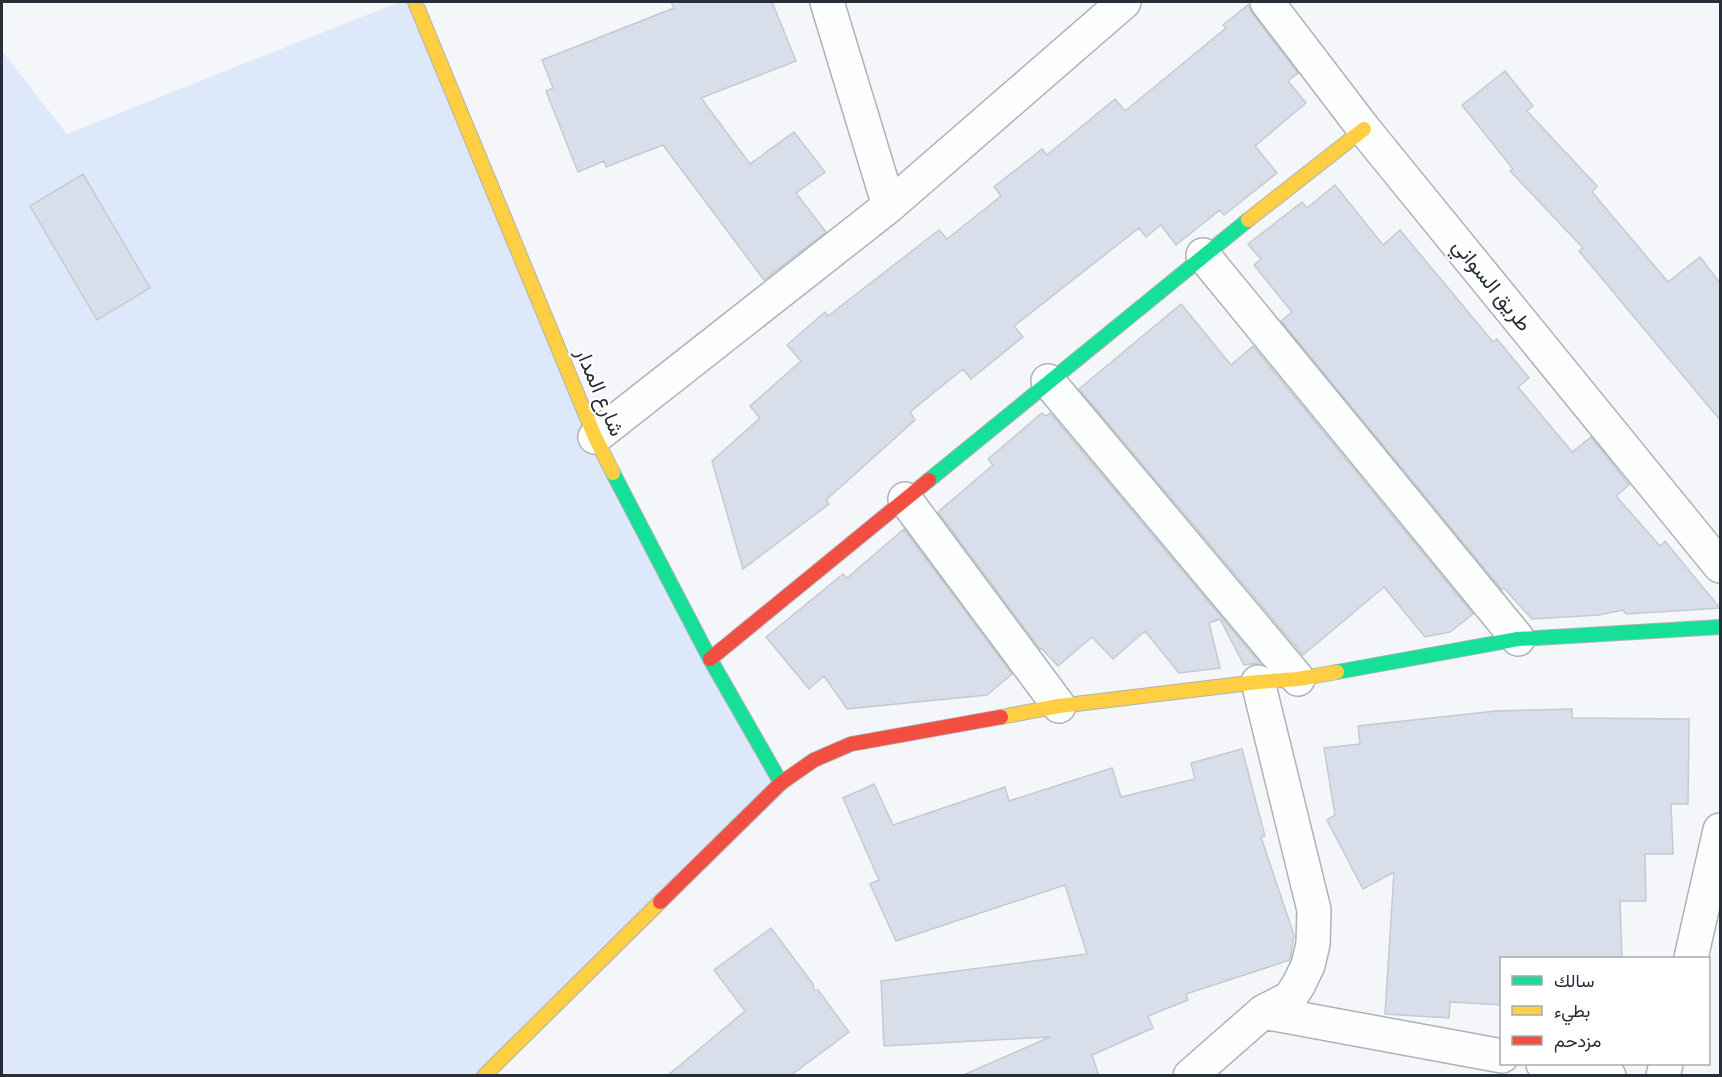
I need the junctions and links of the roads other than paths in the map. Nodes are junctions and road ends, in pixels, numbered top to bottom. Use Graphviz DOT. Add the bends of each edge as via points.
graph roads {
  1 [pos="415,2"];
  2 [pos="827,2"];
  3 [pos="1124,2"];
  4 [pos="1266,2"];
  5 [pos="1364,129"];
  6 [pos="889,206"];
  7 [pos="1203,255"];
  8 [pos="1048,381"];
  9 [pos="595,437"];
  10 [pos="904,499"];
  11 [pos="1720,566"];
  12 [pos="1720,627"];
  13 [pos="1518,639"];
  14 [pos="710,659"];
  15 [pos="1298,680"];
  16 [pos="1258,682"];
  17 [pos="1059,706"];
  18 [pos="781,783"];
  19 [pos="1720,830"];
  20 [pos="1690,957"];
  21 [pos="1263,1012"];
  22 [pos="1500,1056"];
  23 [pos="1548,1065"];
  24 [pos="484,1076"];
  25 [pos="1190,1076"];
  26 [pos="1609,1076"];
  1 -- 9 [label="street, شارع المدار"];
  2 -- 6 [label="street"];
  3 -- 6 [label="street"];
  4 -- 5 [label="street, طريق السواني"];
  5 -- 7 [label="street"];
  5 -- 11 [label="street, طريق السواني"];
  6 -- 9 [label="street"];
  7 -- 8 [label="street"];
  7 -- 13 [label="street"];
  8 -- 10 [label="street"];
  8 -- 15 [label="street"];
  9 -- 14 [label="street, شارع المدار"];
  10 -- 14 [label="street"];
  10 -- 17 [label="street"];
  12 -- 13 [label="street"];
  13 -- 15 [label="street"];
  14 -- 18 [label="street, شارع المدار"];
  15 -- 16 [label="street"];
  16 -- 17 [label="street"];
  16 -- 21 [label="street" via="1314,910 1308,965 1299,984 1290,998"];
  17 -- 18 [label="street" via="851,744 800,766"];
  18 -- 24 [label="street"];
  19 -- 20 [label="street"];
  21 -- 22 [label="street"];
  21 -- 25 [label="street"];
  23 -- 26 [label="street"];
}
